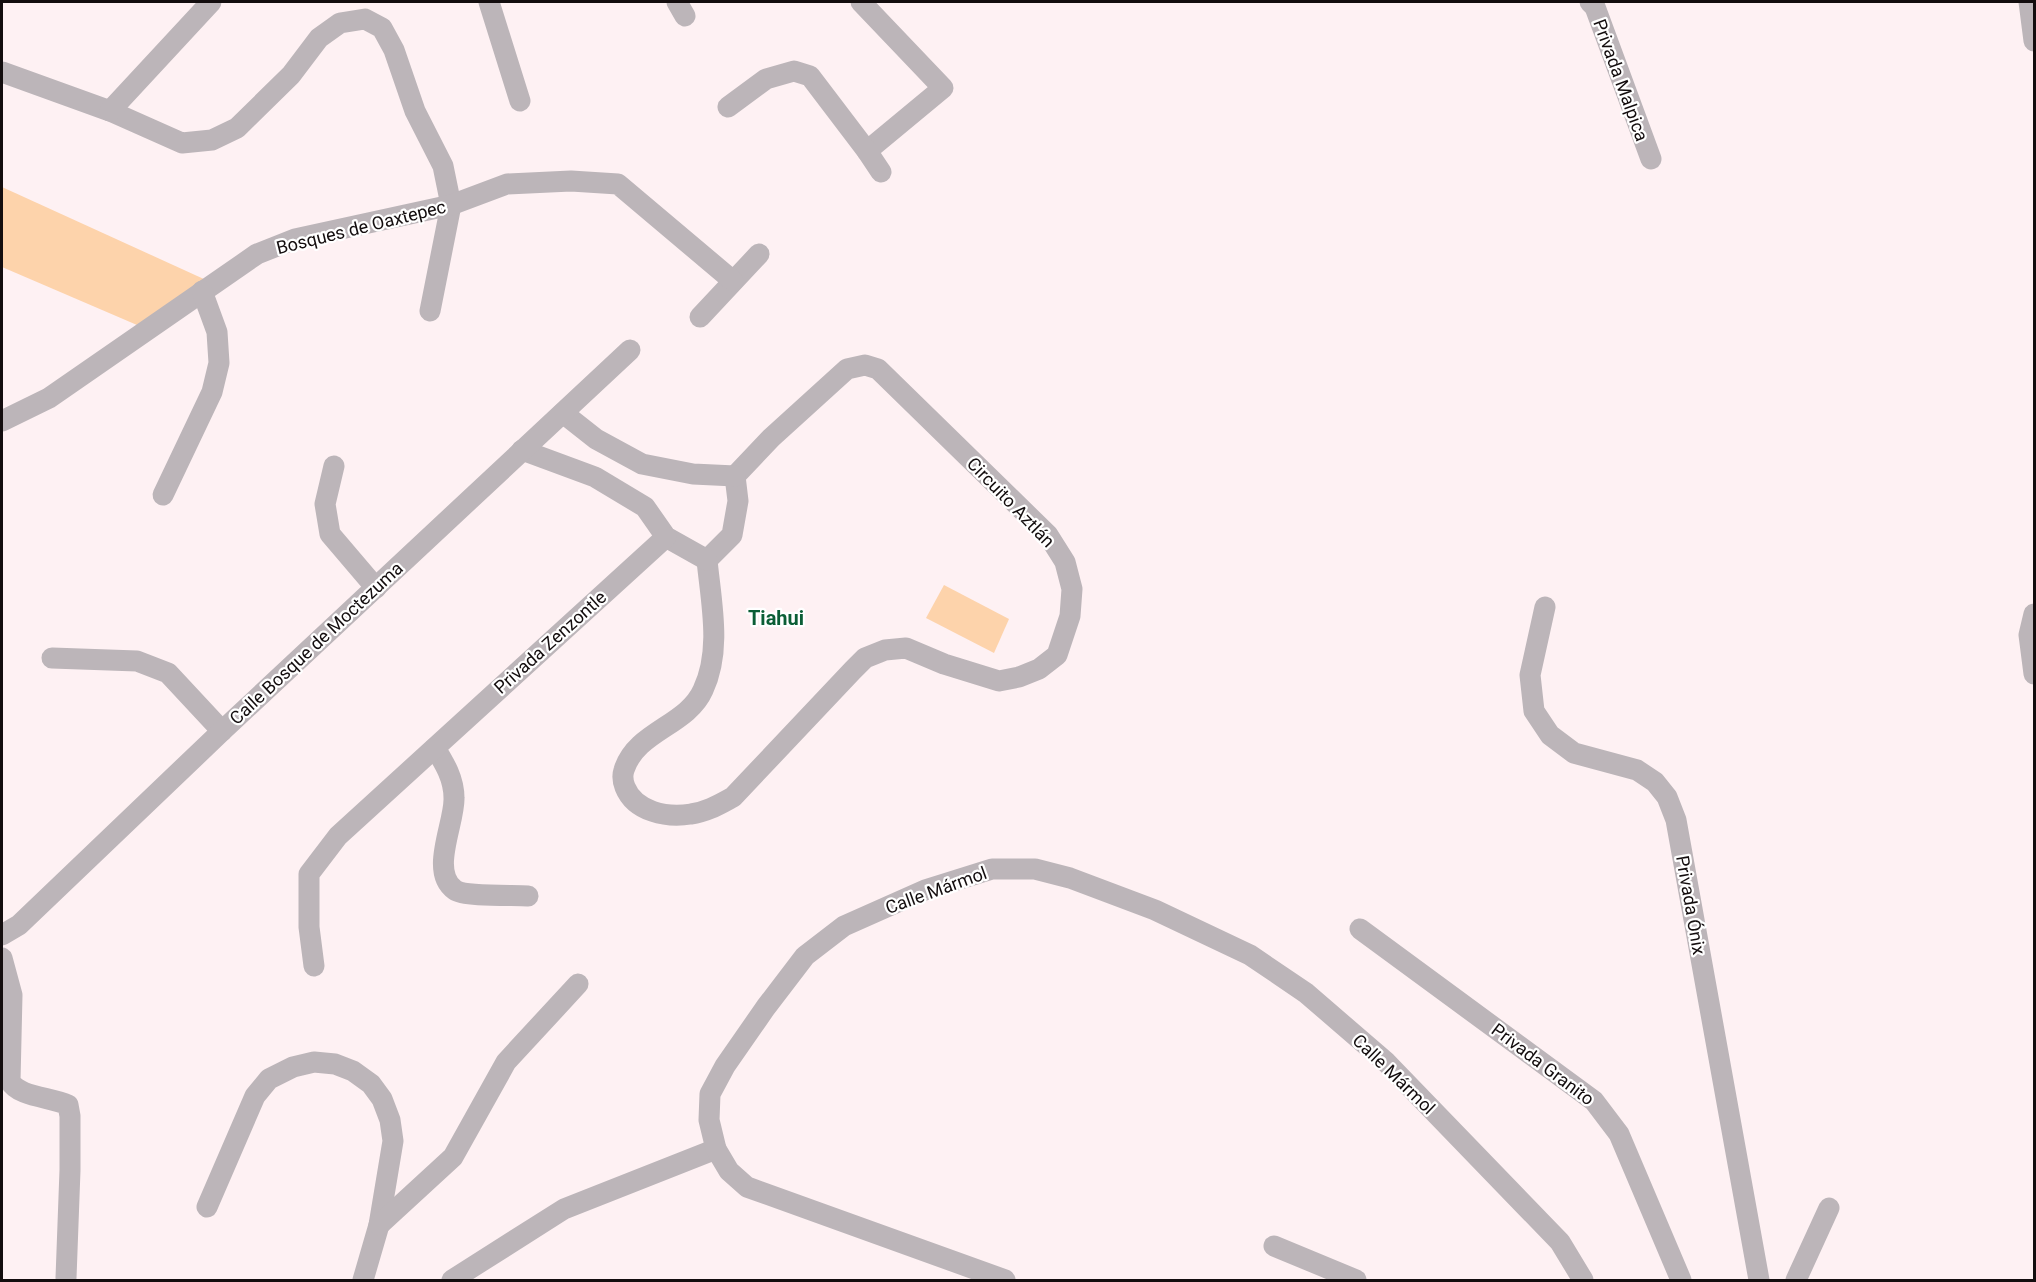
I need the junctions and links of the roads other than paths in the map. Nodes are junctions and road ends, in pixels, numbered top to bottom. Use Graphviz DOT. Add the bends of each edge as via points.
graph roads {
  1 [pos="211,2"];
  2 [pos="489,2"];
  3 [pos="861,2"];
  4 [pos="1590,2"];
  5 [pos="2029,2"];
  6 [pos="2034,41"];
  7 [pos="2,72"];
  8 [pos="520,101"];
  9 [pos="728,107"];
  10 [pos="110,111"];
  11 [pos="867,151"];
  12 [pos="1651,159"];
  13 [pos="881,172"];
  14 [pos="451,205"];
  15 [pos="759,254"];
  16 [pos="734,281"];
  17 [pos="202,291"];
  18 [pos="430,311"];
  19 [pos="699,316"];
  20 [pos="630,350"];
  21 [pos="563,413"];
  22 [pos="2,421"];
  23 [pos="522,450"];
  24 [pos="334,466"];
  25 [pos="735,477"];
  26 [pos="164,495"];
  27 [pos="666,537"];
  28 [pos="708,560"];
  29 [pos="376,588"];
  30 [pos="1545,607"];
  31 [pos="2034,614"];
  32 [pos="52,658"];
  33 [pos="2034,674"];
  34 [pos="222,731"];
  35 [pos="435,748"];
  36 [pos="528,896"];
  37 [pos="1360,929"];
  38 [pos="2,935"];
  39 [pos="2,958"];
  40 [pos="314,966"];
  41 [pos="578,984"];
  42 [pos="716,1149"];
  43 [pos="207,1208"];
  44 [pos="1829,1208"];
  45 [pos="379,1225"];
  46 [pos="1274,1246"];
  47 [pos="66,1278"];
  48 [pos="363,1281"];
  49 [pos="452,1281"];
  50 [pos="1005,1281"];
  51 [pos="1356,1281"];
  52 [pos="1583,1281"];
  53 [pos="1681,1281"];
  54 [pos="1759,1281"];
  55 [pos="1796,1281"];
  1 -- 10 [label="street"];
  2 -- 8 [label="street"];
  3 -- 11 [label="street" via="943,88"];
  4 -- 12 [label="street, Privada Malpica"];
  5 -- 6 [label="street"];
  7 -- 10 [label="street"];
  9 -- 11 [label="street" via="766,79 794,71 810,76"];
  10 -- 14 [label="street" via="182,143 212,140 237,128 291,75 319,38 340,24 364,19 382,28 394,50 415,111 443,166"];
  11 -- 13 [label="street"];
  14 -- 16 [label="street, Bosques de Oaxtepec" via="507,184 618,184"];
  14 -- 17 [label="street, Bosques de Oaxtepec" via="295,239 257,254"];
  14 -- 18 [label="street"];
  15 -- 16 [label="street"];
  16 -- 19 [label="street"];
  17 -- 22 [label="street, Bosques de Oaxtepec" via="49,398"];
  17 -- 26 [label="street" via="217,332 219,363 212,392"];
  20 -- 21 [label="street, Calle Bosque de Moctezuma"];
  21 -- 23 [label="street, Calle Bosque de Moctezuma"];
  21 -- 25 [label="street" via="596,439 642,464"];
  23 -- 27 [label="street" via="595,477 645,507"];
  23 -- 29 [label="street, Calle Bosque de Moctezuma"];
  24 -- 29 [label="street" via="325,504 330,534"];
  25 -- 28 [label="street" via="738,501 732,535"];
  25 -- 28 [label="street, Circuito Aztlán" via="771,438 847,369 865,365 878,369 1048,535 1065,561 1072,589 1070,616 1058,655 1039,669 999,681 906,648 885,650 865,658 733,797 691,814 666,814 640,807 628,796 622,780 624,769 639,745 684,714 703,692 712,664 714,630"];
  27 -- 28 [label="street"];
  27 -- 35 [label="street, Privada Zenzontle"];
  29 -- 34 [label="street, Calle Bosque de Moctezuma"];
  30 -- 54 [label="street, Privada Ónix" via="1530,675 1534,711 1550,735 1574,753 1637,770 1655,782 1667,797 1676,820"];
  31 -- 33 [label="street" via="2030,635"];
  32 -- 34 [label="street" via="137,661 168,673"];
  34 -- 38 [label="street, Calle Bosque de Moctezuma" via="19,925"];
  35 -- 36 [label="street" via="449,770 454,799 444,853 445,878 456,891"];
  35 -- 40 [label="street, Privada Zenzontle" via="338,836 309,874"];
  37 -- 53 [label="street, Privada Granito" via="1594,1101 1620,1134"];
  39 -- 47 [label="street" via="12,995 13,1088 68,1105"];
  41 -- 45 [label="street" via="506,1062 453,1157"];
  42 -- 49 [label="street" via="564,1209"];
  42 -- 50 [label="street, Calle Mármol" via="729,1171 747,1187"];
  42 -- 52 [label="street, Calle Mármol" via="709,1120 710,1094 725,1066 805,956 844,926 925,890 992,869 1035,869 1155,910 1250,955 1306,993 1386,1062 1560,1242"];
  43 -- 45 [label="street" via="255,1096 269,1079 314,1062 335,1064 371,1084 390,1120 393,1141"];
  44 -- 55 [label="street"];
  45 -- 48 [label="street"];
  46 -- 51 [label="street"];
}
